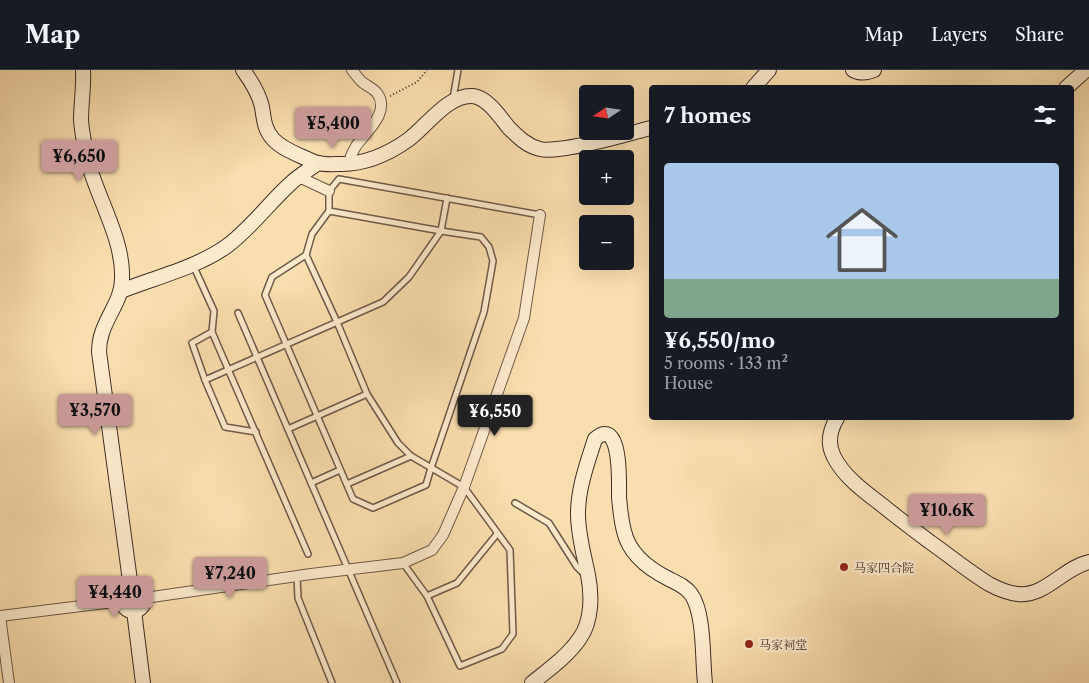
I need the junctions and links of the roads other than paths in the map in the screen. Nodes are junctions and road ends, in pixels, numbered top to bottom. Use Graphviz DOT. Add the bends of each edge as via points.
graph roads {
  1 [pos="83,70"];
  2 [pos="243,70"];
  3 [pos="352,70"];
  4 [pos="458,70"];
  5 [pos="769,70"];
  6 [pos="853,70"];
  7 [pos="874,70"];
  8 [pos="1086,70"];
  9 [pos="756,85"];
  10 [pos="1069,85"];
  11 [pos="453,102"];
  12 [pos="649,128"];
  13 [pos="318,163"];
  14 [pos="348,164"];
  15 [pos="299,177"];
  16 [pos="329,191"];
  17 [pos="447,198"];
  18 [pos="328,211"];
  19 [pos="540,215"];
  20 [pos="441,232"];
  21 [pos="306,256"];
  22 [pos="192,264"];
  23 [pos="121,291"];
  24 [pos="238,314"];
  25 [pos="337,322"];
  26 [pos="212,332"];
  27 [pos="286,344"];
  28 [pos="257,357"];
  29 [pos="228,370"];
  30 [pos="205,380"];
  31 [pos="367,394"];
  32 [pos="317,416"];
  33 [pos="836,420"];
  34 [pos="288,429"];
  35 [pos="256,432"];
  36 [pos="411,456"];
  37 [pos="430,468"];
  38 [pos="340,470"];
  39 [pos="311,482"];
  40 [pos="347,484"];
  41 [pos="464,487"];
  42 [pos="515,503"];
  43 [pos="497,534"];
  44 [pos="308,554"];
  45 [pos="1089,562"];
  46 [pos="403,563"];
  47 [pos="349,570"];
  48 [pos="297,576"];
  49 [pos="589,578"];
  50 [pos="131,588"];
  51 [pos="427,596"];
  52 [pos="145,598"];
  53 [pos="122,601"];
  54 [pos="134,611"];
  55 [pos="0,616"];
  56 [pos="9,683"];
  57 [pos="143,683"];
  58 [pos="332,683"];
  59 [pos="398,683"];
  60 [pos="532,683"];
  61 [pos="705,683"];
  1 -- 23 [label="main road" via="81,120 84,144 120,256"];
  2 -- 13 [label="main road" via="254,87 272,138"];
  3 -- 14 [label="street" via="376,91 381,109 355,147"];
  4 -- 11 [label="lane"];
  5 -- 9 [label="main road"];
  6 -- 7 [label="main road" via="863,73"];
  8 -- 10 [label="main road"];
  11 -- 12 [label="main road" via="469,96 482,99 519,137 544,149 574,146"];
  11 -- 14 [label="main road" via="435,114 410,139 390,151 375,159"];
  13 -- 14 [label="main road"];
  13 -- 15 [label="main road"];
  15 -- 16 [label="street"];
  15 -- 22 [label="main road" via="225,248"];
  16 -- 17 [label="lane" via="339,179"];
  16 -- 18 [label="lane"];
  17 -- 19 [label="lane"];
  17 -- 20 [label="lane"];
  18 -- 20 [label="lane"];
  18 -- 21 [label="lane" via="312,234"];
  19 -- 41 [label="street" via="524,318"];
  20 -- 25 [label="lane" via="410,277 383,302"];
  20 -- 37 [label="lane" via="481,236 493,261 484,312"];
  21 -- 25 [label="lane"];
  21 -- 27 [label="lane" via="272,277 265,295"];
  22 -- 23 [label="main road"];
  22 -- 26 [label="lane" via="214,311"];
  23 -- 50 [label="main road" via="102,333 99,352"];
  24 -- 28 [label="lane"];
  25 -- 27 [label="lane"];
  25 -- 31 [label="lane"];
  26 -- 29 [label="lane"];
  26 -- 30 [label="lane" via="192,343"];
  27 -- 28 [label="lane"];
  27 -- 32 [label="lane"];
  28 -- 29 [label="lane"];
  28 -- 34 [label="lane"];
  29 -- 30 [label="lane"];
  29 -- 35 [label="lane"];
  30 -- 35 [label="lane" via="225,427"];
  31 -- 32 [label="lane"];
  31 -- 36 [label="lane" via="398,443"];
  32 -- 34 [label="lane"];
  32 -- 38 [label="lane"];
  33 -- 45 [label="main road" via="830,434 830,447 846,474 908,525 988,583 1010,592 1026,594"];
  34 -- 39 [label="lane"];
  35 -- 44 [label="lane"];
  36 -- 37 [label="lane"];
  36 -- 40 [label="lane"];
  37 -- 40 [label="lane" via="426,484 373,508 353,499"];
  37 -- 41 [label="lane"];
  38 -- 39 [label="lane"];
  38 -- 40 [label="lane"];
  39 -- 47 [label="lane"];
  41 -- 43 [label="lane"];
  41 -- 46 [label="street" via="444,535 432,550"];
  42 -- 49 [label="lane" via="549,523 577,567"];
  43 -- 51 [label="lane" via="457,583"];
  43 -- 51 [label="lane" via="510,550 513,634 502,649 460,666"];
  46 -- 47 [label="street"];
  46 -- 51 [label="lane"];
  47 -- 48 [label="street"];
  47 -- 59 [label="lane"];
  48 -- 52 [label="street"];
  48 -- 58 [label="lane" via="298,598"];
  49 -- 60 [label="main road" via="590,608 581,637"];
  49 -- 61 [label="main road" via="580,532 579,499 595,439 606,434 612,438 616,449 621,515 628,543 644,564 686,588 696,604"];
  50 -- 52 [label="main road" via="141,591"];
  50 -- 53 [label="main road" via="124,593"];
  52 -- 54 [label="main road" via="143,606"];
  53 -- 54 [label="main road" via="125,608"];
  53 -- 55 [label="street"];
  54 -- 57 [label="main road"];
  55 -- 56 [label="street"];
}
